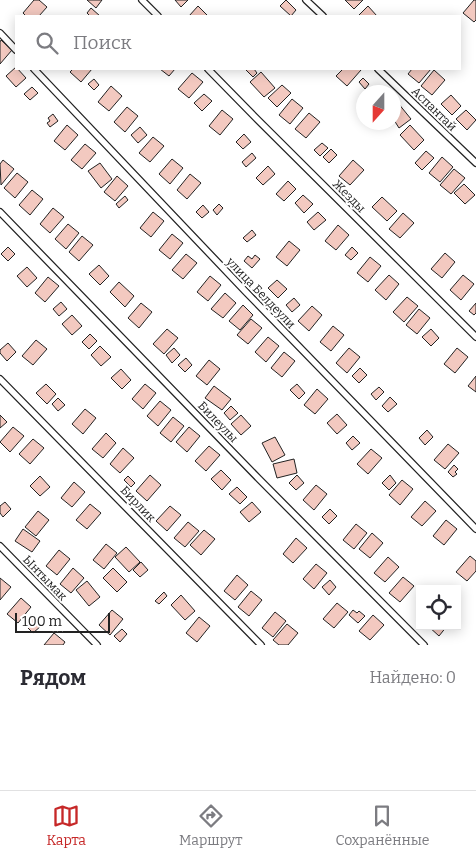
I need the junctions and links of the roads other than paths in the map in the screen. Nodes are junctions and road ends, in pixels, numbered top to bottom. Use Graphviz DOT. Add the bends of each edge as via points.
graph roads {
  1 [pos="142,0"];
  2 [pos="306,0"];
  3 [pos="157,15"];
  4 [pos="322,15"];
  5 [pos="0,33"];
  6 [pos="15,49"];
  7 [pos="35,70"];
  8 [pos="209,70"];
  9 [pos="379,70"];
  10 [pos="476,164"];
  11 [pos="0,212"];
  12 [pos="476,337"];
  13 [pos="0,379"];
  14 [pos="476,528"];
  15 [pos="0,546"];
  16 [pos="97,645"];
  17 [pos="261,645"];
  18 [pos="424,645"];
  1 -- 3 [label="street"];
  2 -- 4 [label="street"];
  5 -- 6 [label="street"];
  7 -- 14 [label="street, улица Белдеули" via="245,292"];
  8 -- 12 [label="street, Жезды"];
  9 -- 10 [label="street, Аспантай"];
  11 -- 18 [label="street, Билеулы"];
  13 -- 17 [label="street, Бирлик"];
  15 -- 16 [label="street, Ынтымак"];
}
